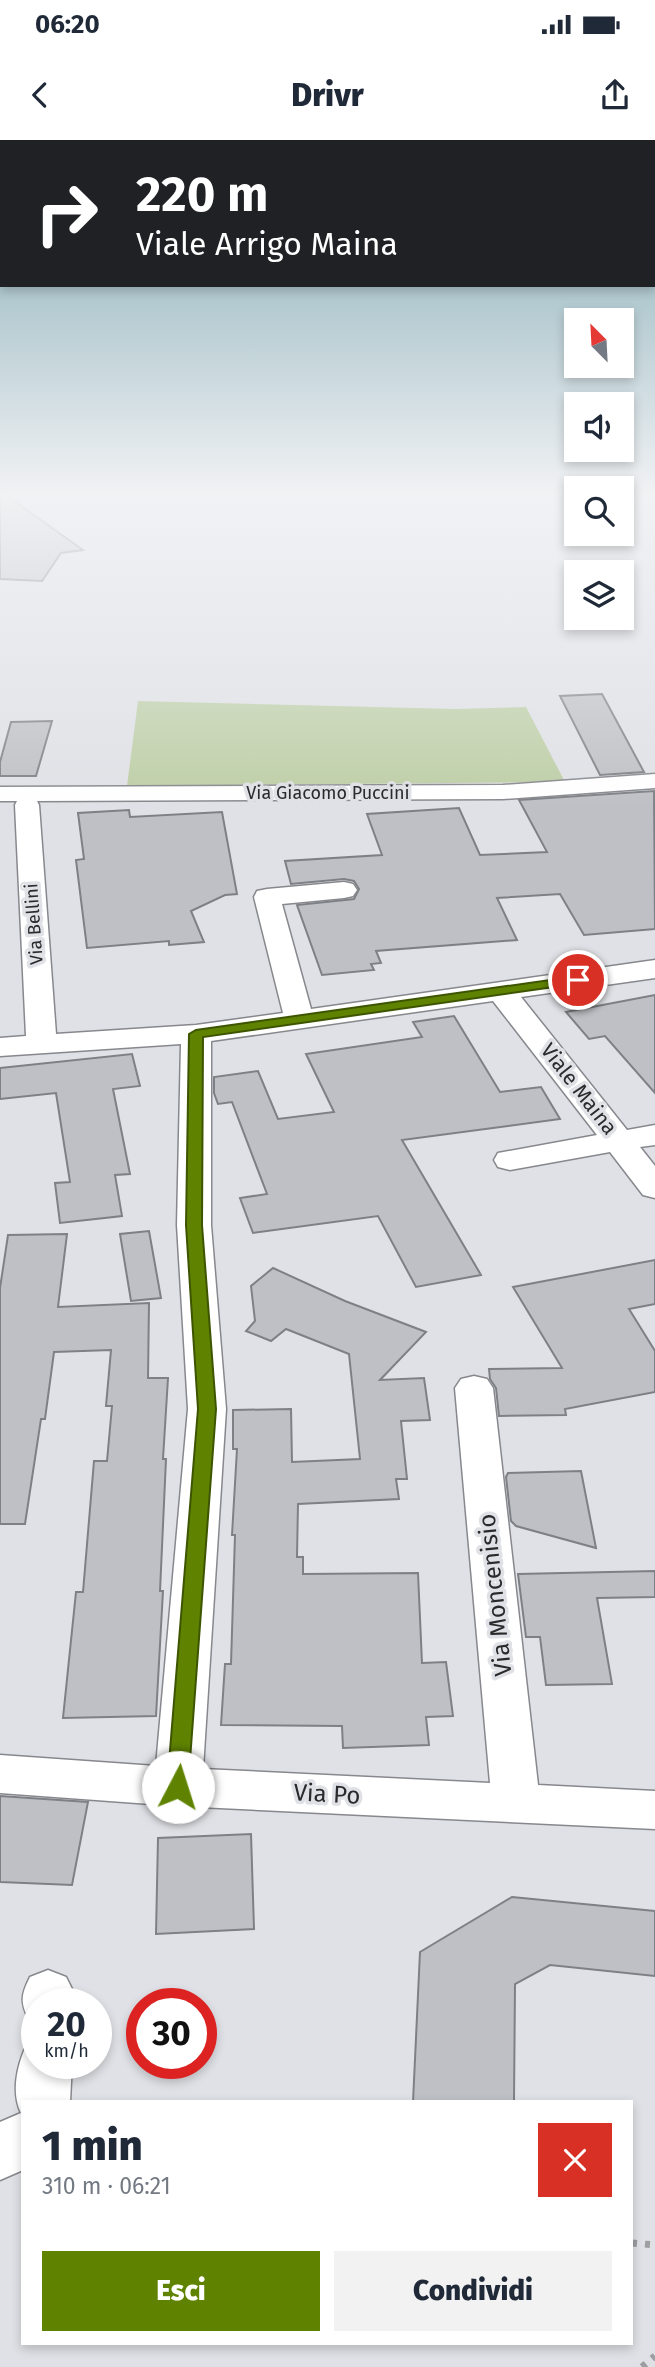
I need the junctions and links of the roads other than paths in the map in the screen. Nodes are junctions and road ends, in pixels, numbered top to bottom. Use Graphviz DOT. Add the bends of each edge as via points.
graph roads {
  1 [pos="655,781"];
  2 [pos="0,794"];
  3 [pos="27,805"];
  4 [pos="344,890"];
  5 [pos="655,969"];
  6 [pos="501,991"];
  7 [pos="299,1019"];
  8 [pos="196,1034"];
  9 [pos="42,1044"];
  10 [pos="0,1047"];
  11 [pos="655,1135"];
  12 [pos="620,1142"];
  13 [pos="510,1160"];
  14 [pos="655,1188"];
  15 [pos="474,1388"];
  16 [pos="0,1774"];
  17 [pos="178,1787"];
  18 [pos="516,1803"];
  19 [pos="655,1810"];
  20 [pos="44,2079"];
  21 [pos="43,2100"];
  22 [pos="21,2139"];
  23 [pos="0,2154"];
  1 -- 2 [label="street, Via Giacomo Puccini" via="503,792"];
  3 -- 9 [label="street, Via Bellini"];
  4 -- 7 [label="street" via="267,897"];
  5 -- 6 [label="street"];
  6 -- 7 [label="street"];
  6 -- 12 [label="street, Viale Maina"];
  7 -- 8 [label="street"];
  8 -- 9 [label="street"];
  8 -- 17 [label="street" via="194,1225 207,1409"];
  9 -- 10 [label="street"];
  11 -- 12 [label="street"];
  12 -- 13 [label="street"];
  12 -- 14 [label="street, Viale Maina"];
  15 -- 18 [label="street, Via Moncenisio"];
  16 -- 17 [label="street, Via Po"];
  17 -- 18 [label="street, Via Po"];
  18 -- 19 [label="street, Via Po"];
  20 -- 21 [label="street"];
  22 -- 23 [label="street"];
}
